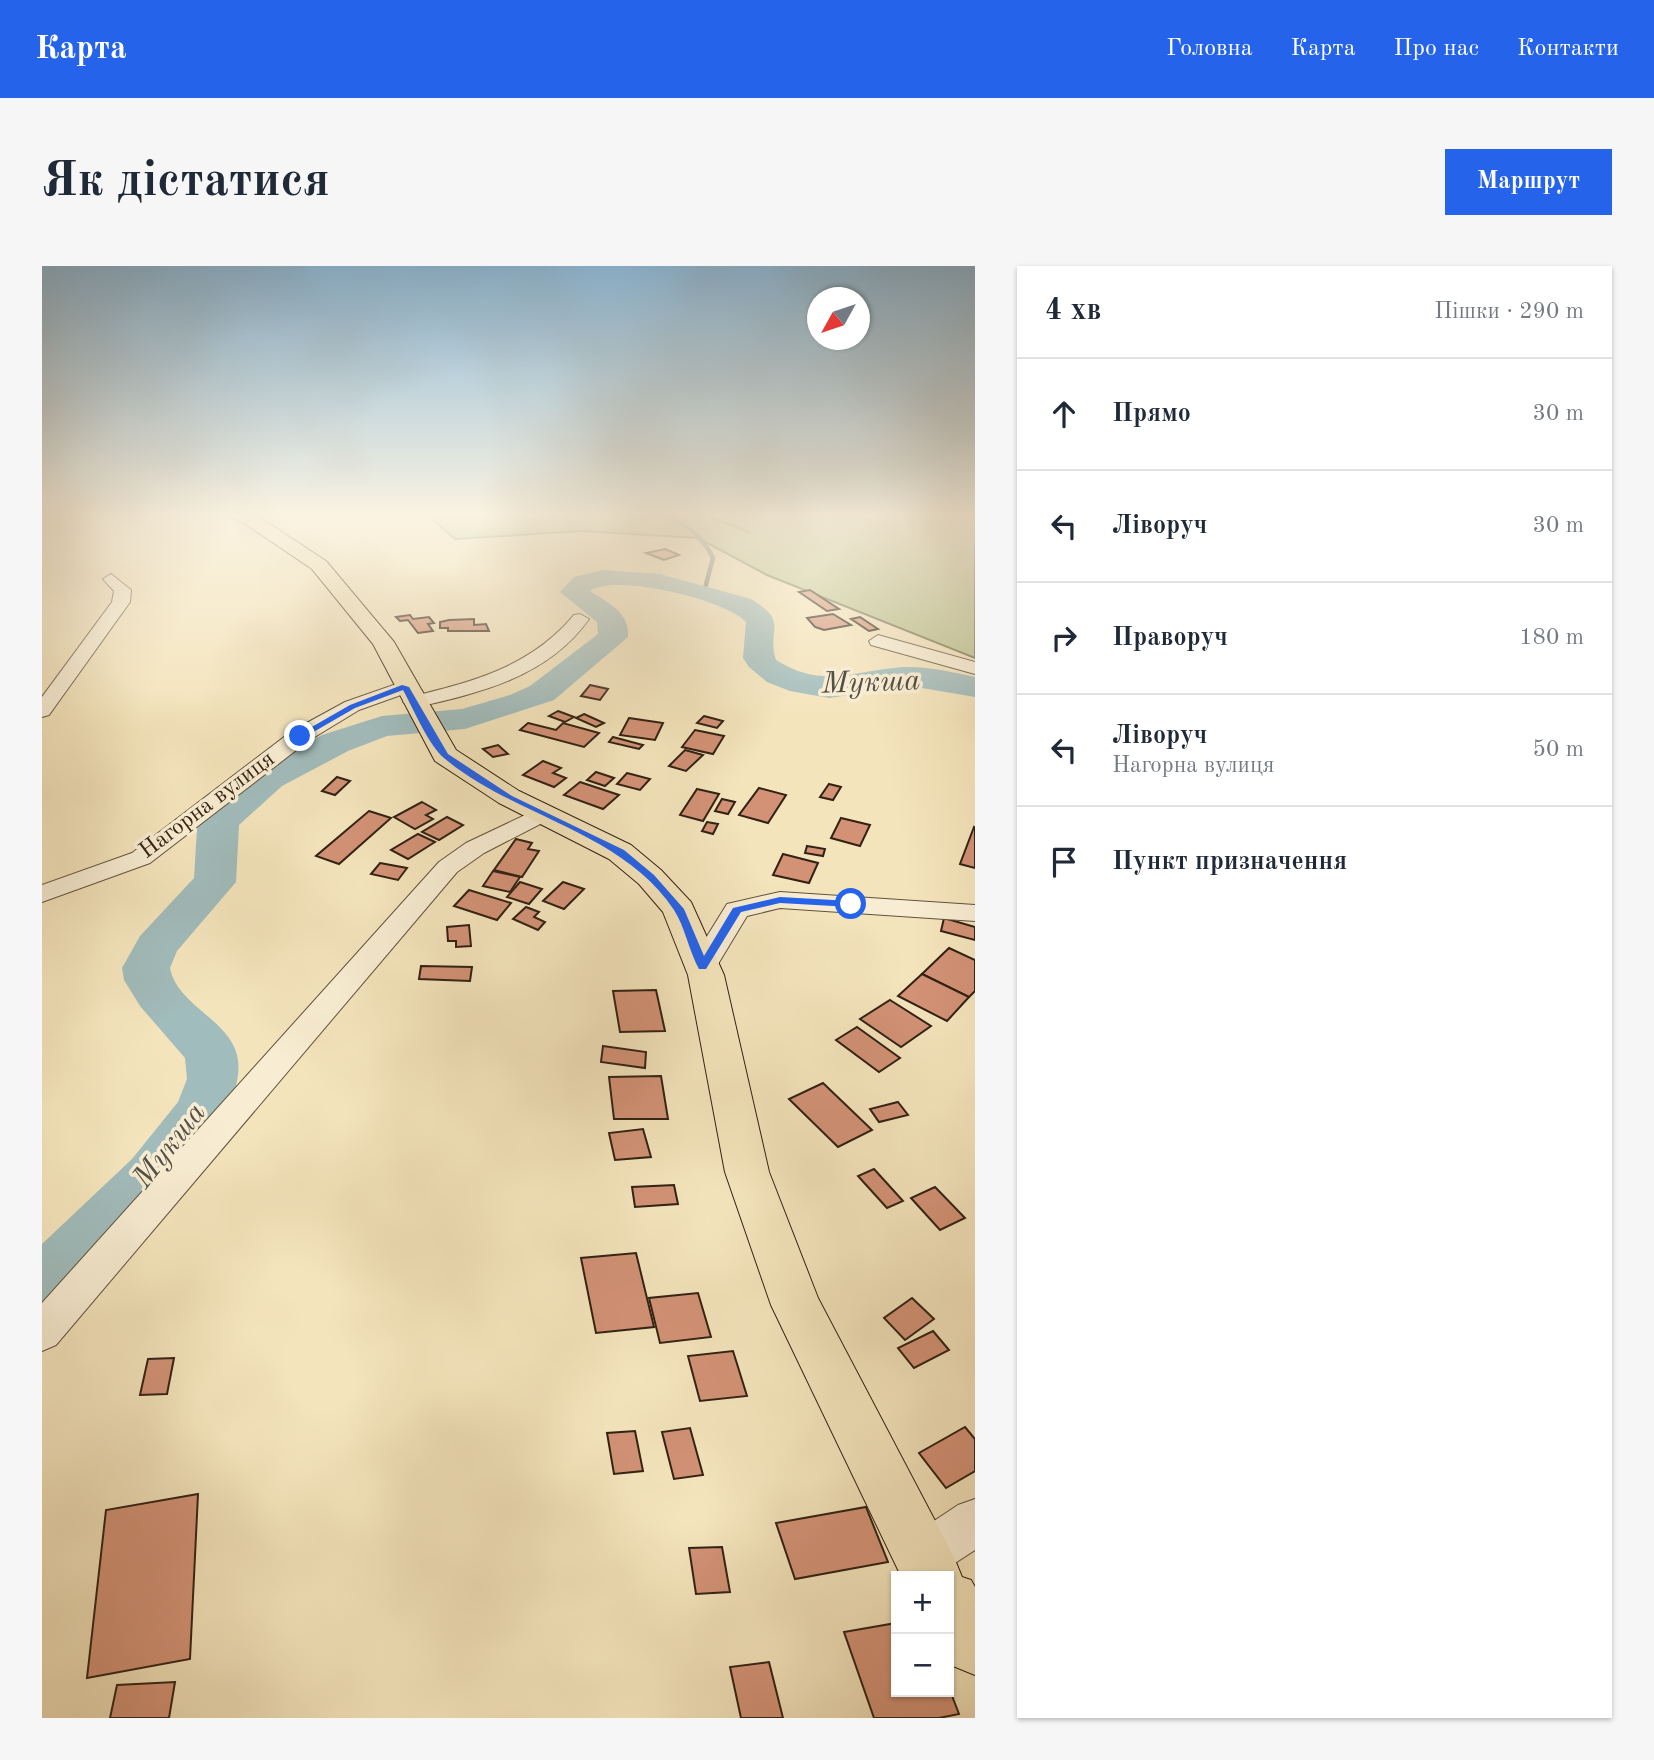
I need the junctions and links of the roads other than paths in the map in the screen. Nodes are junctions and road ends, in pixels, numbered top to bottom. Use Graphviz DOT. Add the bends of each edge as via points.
graph roads {
  1 [pos="114,582"];
  2 [pos="333,582"];
  3 [pos="580,620"];
  4 [pos="878,641"];
  5 [pos="975,668"];
  6 [pos="412,698"];
  7 [pos="42,711"];
  8 [pos="542,814"];
  9 [pos="42,894"];
  10 [pos="975,913"];
  11 [pos="702,967"];
  12 [pos="42,1332"];
  13 [pos="975,1522"];
  14 [pos="930,1571"];
  15 [pos="940,1571"];
  16 [pos="954,1611"];
  17 [pos="975,1644"];
  1 -- 7 [label="street" via="123,590 121,601"];
  2 -- 6 [label="main road" via="383,642"];
  3 -- 6 [label="street, Нагорна вулиця" via="572,632 531,663 495,680"];
  4 -- 5 [label="street"];
  6 -- 8 [label="main road" via="445,755"];
  6 -- 9 [label="street, Нагорна вулиця" via="352,706 300,736 141,858"];
  8 -- 11 [label="main road" via="620,852 650,877 679,909"];
  8 -- 12 [label="street" via="448,867"];
  10 -- 11 [label="street" via="780,900 737,910"];
  11 -- 14 [label="main road" via="751,1184 796,1305"];
  13 -- 15 [label="street"];
  16 -- 17 [label="main road"];
}
